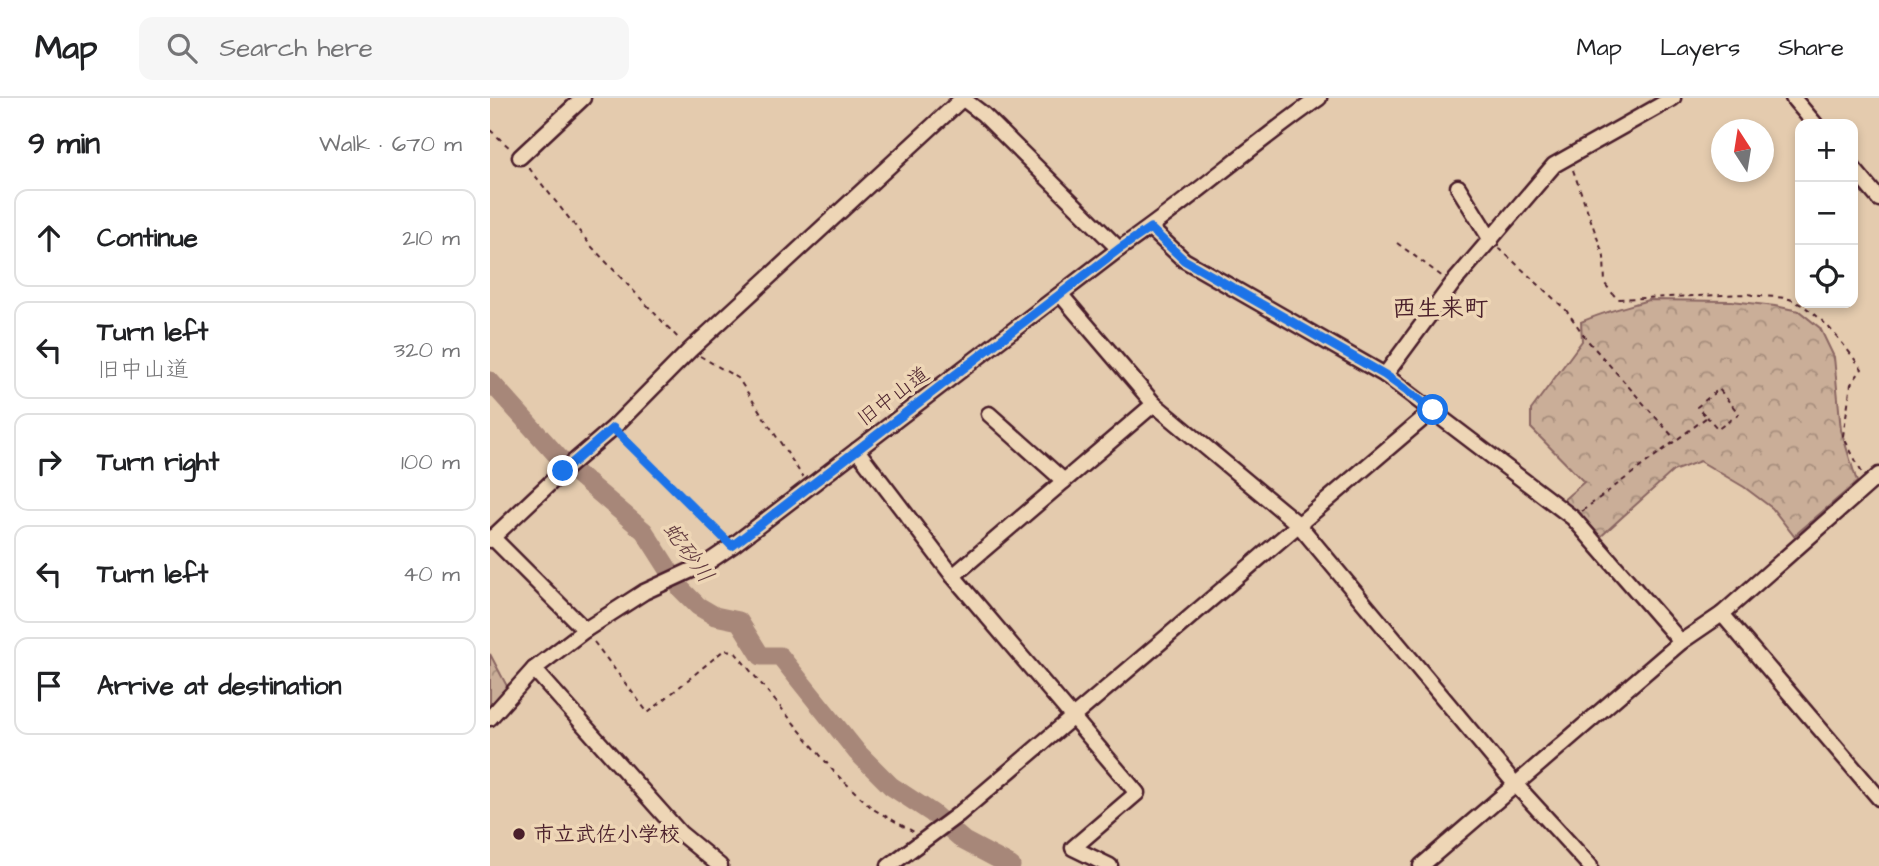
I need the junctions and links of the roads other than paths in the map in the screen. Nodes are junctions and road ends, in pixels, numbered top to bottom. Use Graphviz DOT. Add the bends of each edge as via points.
graph roads {
  1 [pos="583,98"];
  2 [pos="963,98"];
  3 [pos="1319,98"];
  4 [pos="1673,98"];
  5 [pos="1793,98"];
  6 [pos="1811,119"];
  7 [pos="520,158"];
  8 [pos="1858,174"];
  9 [pos="1458,187"];
  10 [pos="1879,199"];
  11 [pos="1150,228"];
  12 [pos="1491,240"];
  13 [pos="1119,249"];
  14 [pos="1061,295"];
  15 [pos="1385,375"];
  16 [pos="1154,404"];
  17 [pos="1433,410"];
  18 [pos="989,414"];
  19 [pos="857,450"];
  20 [pos="1873,480"];
  21 [pos="1064,481"];
  22 [pos="1298,524"];
  23 [pos="491,539"];
  24 [pos="953,576"];
  25 [pos="1722,614"];
  26 [pos="585,630"];
  27 [pos="1681,642"];
  28 [pos="534,669"];
  29 [pos="1073,717"];
  30 [pos="490,718"];
  31 [pos="1515,784"];
  32 [pos="1879,797"];
  33 [pos="720,866"];
  34 [pos="889,866"];
  35 [pos="1108,866"];
  36 [pos="1421,866"];
  37 [pos="1590,866"];
  1 -- 7 [label="street"];
  2 -- 13 [label="street"];
  2 -- 23 [label="street"];
  3 -- 11 [label="street, 旧中山道"];
  4 -- 12 [label="street" via="1554,165"];
  5 -- 6 [label="street"];
  8 -- 10 [label="street"];
  9 -- 12 [label="street"];
  11 -- 13 [label="street, 旧中山道"];
  11 -- 15 [label="street" via="1184,260"];
  12 -- 15 [label="street"];
  13 -- 14 [label="street, 旧中山道"];
  14 -- 16 [label="street"];
  14 -- 19 [label="street, 旧中山道"];
  15 -- 17 [label="street"];
  16 -- 21 [label="street"];
  16 -- 22 [label="street"];
  17 -- 22 [label="street"];
  17 -- 27 [label="street" via="1573,518"];
  18 -- 21 [label="street"];
  19 -- 24 [label="street"];
  19 -- 26 [label="street, 旧中山道" via="707,563 644,592"];
  20 -- 25 [label="street"];
  21 -- 24 [label="street"];
  22 -- 29 [label="street"];
  22 -- 31 [label="street"];
  23 -- 26 [label="street"];
  24 -- 29 [label="street"];
  25 -- 27 [label="street"];
  25 -- 32 [label="street"];
  26 -- 28 [label="street, 旧中山道"];
  27 -- 31 [label="street"];
  28 -- 30 [label="street, 旧中山道"];
  28 -- 33 [label="street" via="680,833"];
  29 -- 34 [label="street"];
  29 -- 35 [label="street" via="1137,793 1073,848"];
  31 -- 36 [label="street"];
  31 -- 37 [label="street"];
}
